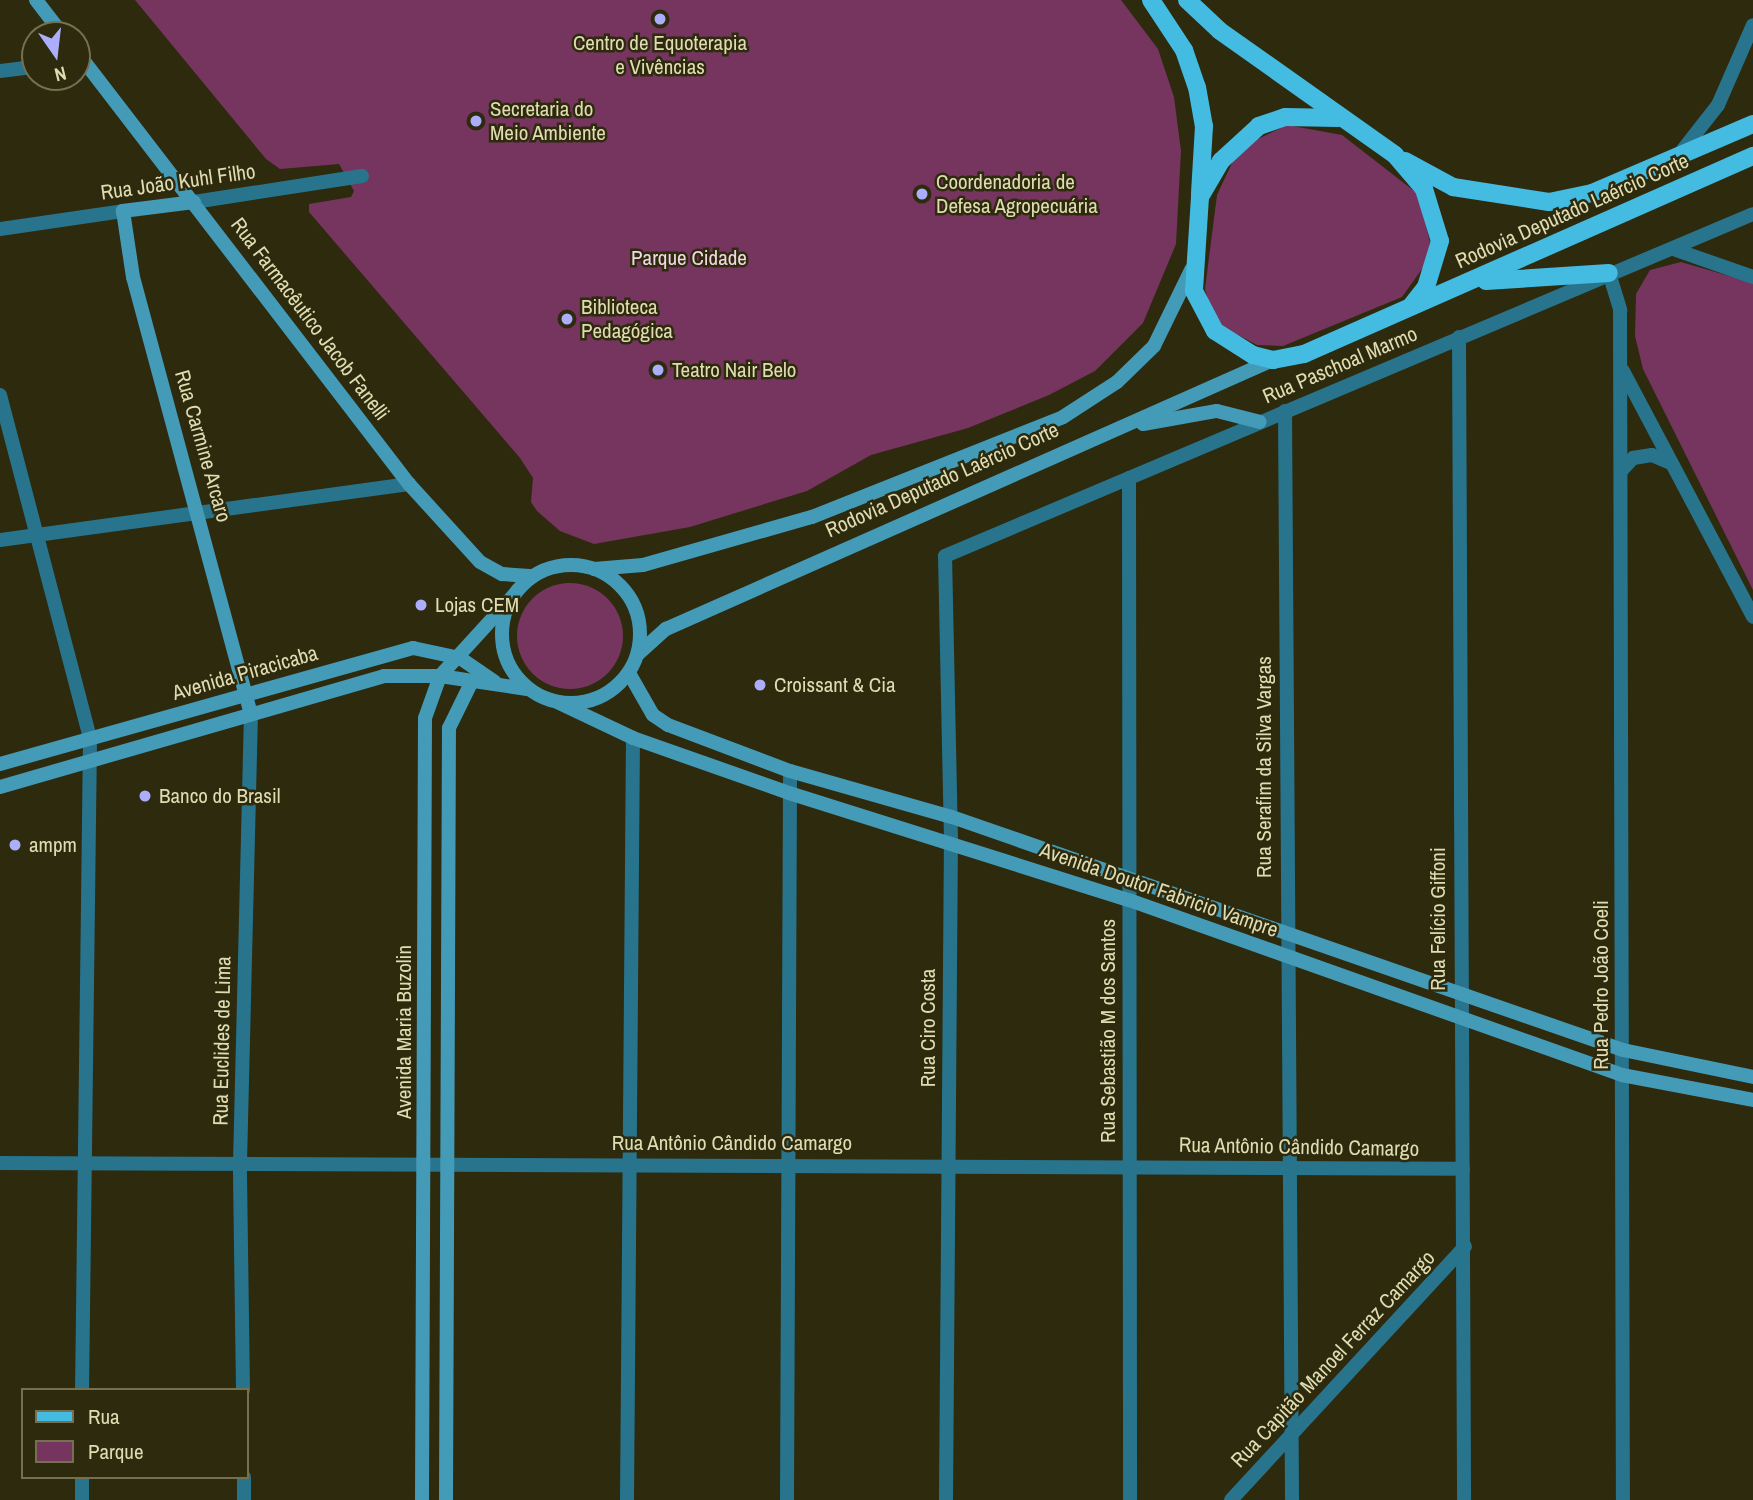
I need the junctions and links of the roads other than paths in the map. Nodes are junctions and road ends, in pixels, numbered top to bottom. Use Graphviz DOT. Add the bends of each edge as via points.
graph roads {
  1 [pos="36,0"];
  2 [pos="1151,0"];
  3 [pos="1187,0"];
  4 [pos="52,21"];
  5 [pos="1753,25"];
  6 [pos="21,69"];
  7 [pos="0,71"];
  8 [pos="91,73"];
  9 [pos="1338,118"];
  10 [pos="1753,124"];
  11 [pos="1395,155"];
  12 [pos="1753,156"];
  13 [pos="1675,160"];
  14 [pos="362,176"];
  15 [pos="1200,197"];
  16 [pos="194,202"];
  17 [pos="123,211"];
  18 [pos="1753,214"];
  19 [pos="0,229"];
  20 [pos="1676,250"];
  21 [pos="1191,270"];
  22 [pos="1609,274"];
  23 [pos="1753,277"];
  24 [pos="1466,284"];
  25 [pos="1410,308"];
  26 [pos="1459,337"];
  27 [pos="1273,360"];
  28 [pos="1620,367"];
  29 [pos="0,395"];
  30 [pos="1286,411"];
  31 [pos="1260,422"];
  32 [pos="1082,442"];
  33 [pos="1671,463"];
  34 [pos="1621,471"];
  35 [pos="1129,478"];
  36 [pos="410,484"];
  37 [pos="200,510"];
  38 [pos="37,534"];
  39 [pos="0,540"];
  40 [pos="945,556"];
  41 [pos="594,569"];
  42 [pos="533,576"];
  43 [pos="513,596"];
  44 [pos="1753,617"];
  45 [pos="638,654"];
  46 [pos="460,658"];
  47 [pos="629,673"];
  48 [pos="440,676"];
  49 [pos="472,681"];
  50 [pos="495,683"];
  51 [pos="527,689"];
  52 [pos="248,693"];
  53 [pos="557,702"];
  54 [pos="251,714"];
  55 [pos="633,738"];
  56 [pos="90,739"];
  57 [pos="89,762"];
  58 [pos="0,764"];
  59 [pos="790,771"];
  60 [pos="0,787"];
  61 [pos="789,793"];
  62 [pos="952,817"];
  63 [pos="951,841"];
  64 [pos="1129,877"];
  65 [pos="1129,900"];
  66 [pos="1284,933"];
  67 [pos="1284,955"];
  68 [pos="1459,996"];
  69 [pos="1459,1018"];
  70 [pos="1623,1050"];
  71 [pos="1622,1075"];
  72 [pos="1753,1077"];
  73 [pos="1753,1100"];
  74 [pos="0,1163"];
  75 [pos="82,1163"];
  76 [pos="240,1163"];
  77 [pos="425,1163"];
  78 [pos="446,1163"];
  79 [pos="628,1163"];
  80 [pos="786,1164"];
  81 [pos="1129,1166"];
  82 [pos="948,1167"];
  83 [pos="1288,1168"];
  84 [pos="1463,1169"];
  85 [pos="1465,1246"];
  86 [pos="82,1388"];
  87 [pos="243,1388"];
  88 [pos="1293,1434"];
  89 [pos="82,1479"];
  90 [pos="244,1479"];
  91 [pos="82,1500"];
  92 [pos="244,1500"];
  93 [pos="422,1500"];
  94 [pos="446,1500"];
  95 [pos="627,1500"];
  96 [pos="787,1500"];
  97 [pos="946,1500"];
  98 [pos="1130,1500"];
  99 [pos="1231,1500"];
  100 [pos="1292,1500"];
  101 [pos="1464,1500"];
  102 [pos="1623,1500"];
  1 -- 4 [label="main road"];
  2 -- 15 [label="main road" via="1178,39 1197,88 1204,125"];
  3 -- 9 [label="main road"];
  5 -- 13 [label="street" via="1718,105"];
  6 -- 7 [label="street"];
  8 -- 16 [label="main road, Rua Farmacêutico Jacob Fanelli"];
  9 -- 11 [label="main road"];
  9 -- 15 [label="main road" via="1285,117 1259,126 1221,161"];
  10 -- 13 [label="main road, Rodovia Deputado Laércio Corte"];
  11 -- 13 [label="main road, Rodovia Deputado Laércio Corte" via="1453,187 1525,201 1592,193"];
  11 -- 25 [label="main road" via="1424,189 1440,241 1426,287"];
  12 -- 24 [label="main road, Rodovia Deputado Laércio Corte"];
  14 -- 16 [label="street, Rua João Kuhl Filho"];
  15 -- 21 [label="main road"];
  16 -- 17 [label="main road, Rua João Kuhl Filho"];
  16 -- 36 [label="main road, Rua Farmacêutico Jacob Fanelli"];
  17 -- 19 [label="street, Rua João Kuhl Filho"];
  17 -- 37 [label="main road, Rua Carmine Arcaro" via="133,277"];
  18 -- 20 [label="street, Rua Paschoal Marmo"];
  20 -- 22 [label="street, Rua Paschoal Marmo"];
  20 -- 23 [label="street"];
  21 -- 27 [label="main road" via="1215,331 1231,346"];
  21 -- 41 [label="main road, Rodovia Deputado Laércio Corte" via="1154,346 1117,382 1063,416 812,517 643,565"];
  22 -- 24 [label="main road"];
  22 -- 26 [label="street, Rua Paschoal Marmo"];
  22 -- 28 [label="street, Rua Pedro João Coeli" via="1620,310"];
  24 -- 25 [label="main road, Rodovia Deputado Laércio Corte"];
  25 -- 27 [label="main road" via="1304,354"];
  26 -- 30 [label="street, Rua Paschoal Marmo"];
  26 -- 68 [label="street, Rua Felício Giffoni"];
  27 -- 32 [label="main road, Rodovia Deputado Laércio Corte"];
  28 -- 33 [label="street"];
  28 -- 34 [label="street, Rua Pedro João Coeli"];
  29 -- 38 [label="street"];
  30 -- 31 [label="street, Rua Paschoal Marmo"];
  30 -- 66 [label="street, Rua Serafim da Silva Vargas"];
  31 -- 32 [label="main road" via="1217,411 1183,412"];
  31 -- 35 [label="street, Rua Paschoal Marmo"];
  32 -- 45 [label="main road, Rodovia Deputado Laércio Corte" via="666,629"];
  33 -- 34 [label="street" via="1652,455 1633,458"];
  33 -- 44 [label="street"];
  34 -- 70 [label="street, Rua Pedro João Coeli"];
  35 -- 40 [label="street, Rua Paschoal Marmo"];
  35 -- 64 [label="street, Rua Sebastião M dos Santos"];
  36 -- 37 [label="street"];
  36 -- 42 [label="main road, Rua Farmacêutico Jacob Fanelli" via="480,562 502,574"];
  37 -- 38 [label="street"];
  37 -- 52 [label="main road, Rua Carmine Arcaro"];
  38 -- 39 [label="street"];
  38 -- 56 [label="street"];
  40 -- 62 [label="street, Rua Ciro Costa"];
  41 -- 42 [label="main road" via="553,567"];
  41 -- 45 [label="main road" via="613,579 637,612"];
  42 -- 43 [label="main road"];
  43 -- 46 [label="main road, Avenida Maria Buzolin"];
  43 -- 51 [label="main road" via="501,635 504,655"];
  45 -- 47 [label="main road"];
  46 -- 48 [label="main road, Avenida Maria Buzolin"];
  46 -- 50 [label="main road, Avenida Piracicaba"];
  46 -- 52 [label="main road, Avenida Piracicaba" via="413,648"];
  47 -- 53 [label="main road" via="597,699"];
  47 -- 59 [label="main road, Avenida Doutor Fabricio Vampre" via="653,715 668,725"];
  48 -- 49 [label="main road, Avenida Piracicaba"];
  48 -- 54 [label="main road, Avenida Piracicaba" via="384,676"];
  48 -- 77 [label="main road, Avenida Maria Buzolin" via="425,718"];
  49 -- 50 [label="main road, Avenida Piracicaba"];
  49 -- 78 [label="main road, Avenida Maria Buzolin" via="449,728"];
  50 -- 51 [label="main road, Avenida Piracicaba"];
  51 -- 53 [label="main road"];
  52 -- 54 [label="main road, Rua Euclides de Lima"];
  52 -- 56 [label="main road, Avenida Piracicaba"];
  53 -- 55 [label="main road, Avenida Doutor Fabricio Vampre"];
  54 -- 57 [label="main road, Avenida Piracicaba"];
  54 -- 76 [label="street, Rua Euclides de Lima"];
  55 -- 61 [label="main road, Avenida Doutor Fabricio Vampre"];
  55 -- 79 [label="street"];
  56 -- 57 [label="street"];
  56 -- 58 [label="main road, Avenida Piracicaba"];
  57 -- 60 [label="main road, Avenida Piracicaba"];
  57 -- 75 [label="street"];
  59 -- 61 [label="street"];
  59 -- 62 [label="main road, Avenida Doutor Fabricio Vampre"];
  61 -- 63 [label="main road, Avenida Doutor Fabricio Vampre"];
  61 -- 80 [label="street"];
  62 -- 63 [label="street, Rua Ciro Costa"];
  62 -- 64 [label="main road, Avenida Doutor Fabricio Vampre"];
  63 -- 65 [label="main road, Avenida Doutor Fabricio Vampre"];
  63 -- 82 [label="street, Rua Ciro Costa"];
  64 -- 65 [label="street, Rua Sebastião M dos Santos"];
  64 -- 66 [label="main road, Avenida Doutor Fabricio Vampre"];
  65 -- 67 [label="main road, Avenida Doutor Fabricio Vampre"];
  65 -- 81 [label="street, Rua Sebastião M dos Santos"];
  66 -- 67 [label="street, Rua Serafim da Silva Vargas"];
  66 -- 68 [label="main road, Avenida Doutor Fabricio Vampre"];
  67 -- 69 [label="main road, Avenida Doutor Fabricio Vampre"];
  67 -- 83 [label="street, Rua Serafim da Silva Vargas"];
  68 -- 69 [label="street, Rua Felício Giffoni"];
  68 -- 70 [label="main road, Avenida Doutor Fabricio Vampre"];
  69 -- 71 [label="main road, Avenida Doutor Fabricio Vampre"];
  69 -- 84 [label="street, Rua Felício Giffoni"];
  70 -- 71 [label="street, Rua Pedro João Coeli"];
  70 -- 72 [label="main road, Avenida Doutor Fabricio Vampre"];
  71 -- 73 [label="main road, Avenida Doutor Fabricio Vampre"];
  71 -- 102 [label="street, Rua Pedro João Coeli"];
  74 -- 75 [label="street, Rua Antônio Cândido Camargo"];
  75 -- 76 [label="street, Rua Antônio Cândido Camargo"];
  75 -- 86 [label="street"];
  76 -- 77 [label="street, Rua Antônio Cândido Camargo"];
  76 -- 87 [label="street, Rua Euclides de Lima"];
  77 -- 78 [label="street, Rua Antônio Cândido Camargo"];
  77 -- 93 [label="main road, Avenida Maria Buzolin"];
  78 -- 79 [label="street, Rua Antônio Cândido Camargo"];
  78 -- 94 [label="main road, Avenida Maria Buzolin"];
  79 -- 80 [label="street, Rua Antônio Cândido Camargo"];
  79 -- 95 [label="street"];
  80 -- 82 [label="street, Rua Antônio Cândido Camargo"];
  80 -- 96 [label="street"];
  81 -- 82 [label="street, Rua Antônio Cândido Camargo"];
  81 -- 83 [label="street, Rua Antônio Cândido Camargo"];
  81 -- 98 [label="street, Rua Sebastião M dos Santos"];
  82 -- 97 [label="street, Rua Ciro Costa"];
  83 -- 84 [label="street, Rua Antônio Cândido Camargo"];
  83 -- 88 [label="street, Rua Serafim da Silva Vargas"];
  84 -- 85 [label="street, Rua Felício Giffoni"];
  85 -- 88 [label="street, Rua Capitão Manoel Ferraz Camargo"];
  85 -- 101 [label="street, Rua Felício Giffoni"];
  88 -- 99 [label="street, Rua Capitão Manoel Ferraz Camargo"];
  88 -- 100 [label="street, Rua Serafim da Silva Vargas"];
  89 -- 91 [label="street"];
  90 -- 92 [label="street"];
}
